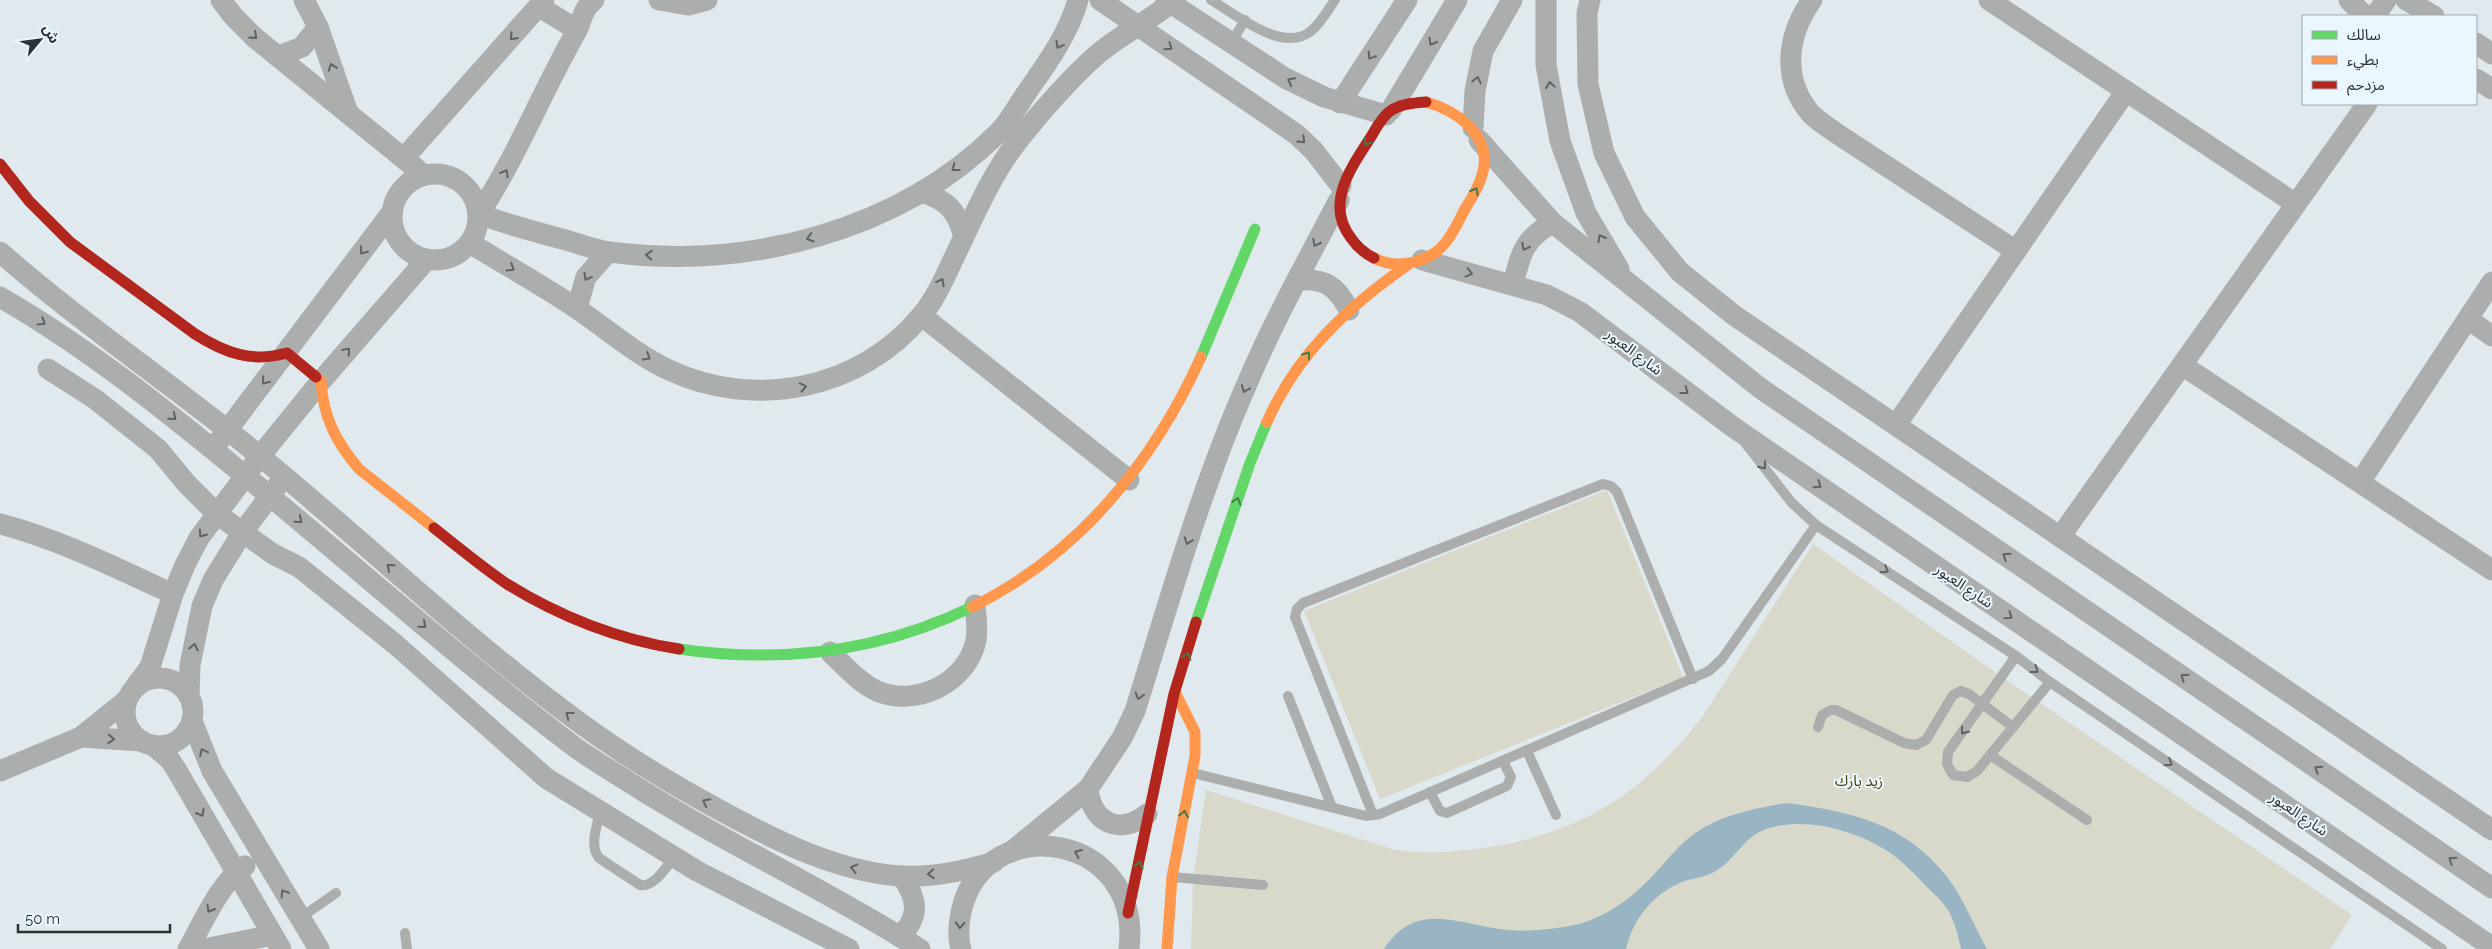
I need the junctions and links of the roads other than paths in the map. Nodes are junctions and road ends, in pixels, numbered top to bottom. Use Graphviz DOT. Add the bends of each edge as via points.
graph roads {
  1 [pos="221,0"];
  2 [pos="304,0"];
  3 [pos="594,0"];
  4 [pos="658,0"];
  5 [pos="707,0"];
  6 [pos="1078,0"];
  7 [pos="1100,0"];
  8 [pos="1211,0"];
  9 [pos="1335,0"];
  10 [pos="1407,0"];
  11 [pos="1457,0"];
  12 [pos="1512,0"];
  13 [pos="1546,0"];
  14 [pos="1590,0"];
  15 [pos="1812,0"];
  16 [pos="1989,0"];
  17 [pos="2349,0"];
  18 [pos="2386,0"];
  19 [pos="2406,0"];
  20 [pos="1169,2"];
  21 [pos="542,3"];
  22 [pos="2364,15"];
  23 [pos="2376,15"];
  24 [pos="2432,15"];
  25 [pos="1245,20"];
  26 [pos="318,27"];
  27 [pos="1139,27"];
  28 [pos="577,30"];
  29 [pos="1231,43"];
  30 [pos="2477,44"];
  31 [pos="2492,54"];
  32 [pos="279,56"];
  33 [pos="2477,80"];
  34 [pos="2492,89"];
  35 [pos="2126,91"];
  36 [pos="1340,103"];
  37 [pos="2365,105"];
  38 [pos="1389,112"];
  39 [pos="348,113"];
  40 [pos="1476,134"];
  41 [pos="1008,137"];
  42 [pos="404,158"];
  43 [pos="0,164"];
  44 [pos="424,175"];
  45 [pos="921,192"];
  46 [pos="1340,193"];
  47 [pos="2296,204"];
  48 [pos="392,212"];
  49 [pos="479,214"];
  50 [pos="1553,223"];
  51 [pos="1255,229"];
  52 [pos="964,237"];
  53 [pos="470,243"];
  54 [pos="2016,251"];
  55 [pos="0,252"];
  56 [pos="608,252"];
  57 [pos="427,259"];
  58 [pos="1415,262"];
  59 [pos="1297,280"];
  60 [pos="1625,280"];
  61 [pos="2492,282"];
  62 [pos="1513,284"];
  63 [pos="0,297"];
  64 [pos="577,308"];
  65 [pos="1349,310"];
  66 [pos="922,316"];
  67 [pos="2468,319"];
  68 [pos="2492,336"];
  69 [pos="287,353"];
  70 [pos="2182,365"];
  71 [pos="48,369"];
  72 [pos="321,381"];
  73 [pos="1896,425"];
  74 [pos="1733,427"];
  75 [pos="228,431"];
  76 [pos="213,449"];
  77 [pos="260,456"];
  78 [pos="245,476"];
  79 [pos="284,477"];
  80 [pos="1129,480"];
  81 [pos="2360,482"];
  82 [pos="270,496"];
  83 [pos="217,514"];
  84 [pos="0,524"];
  85 [pos="1816,525"];
  86 [pos="242,533"];
  87 [pos="2060,537"];
  88 [pos="2492,570"];
  89 [pos="173,594"];
  90 [pos="976,605"];
  91 [pos="830,652"];
  92 [pos="2016,656"];
  93 [pos="1693,680"];
  94 [pos="2050,682"];
  95 [pos="1175,692"];
  96 [pos="131,694"];
  97 [pos="189,696"];
  98 [pos="1288,696"];
  99 [pos="1983,704"];
  100 [pos="192,721"];
  101 [pos="1818,727"];
  102 [pos="2014,727"];
  103 [pos="81,737"];
  104 [pos="147,743"];
  105 [pos="1527,751"];
  106 [pos="1990,755"];
  107 [pos="1503,761"];
  108 [pos="0,771"];
  109 [pos="1192,772"];
  110 [pos="1088,789"];
  111 [pos="1430,792"];
  112 [pos="1332,807"];
  113 [pos="600,812"];
  114 [pos="1147,814"];
  115 [pos="1374,815"];
  116 [pos="1556,815"];
  117 [pos="2087,820"];
  118 [pos="2491,829"];
  119 [pos="263,856"];
  120 [pos="674,857"];
  121 [pos="1003,857"];
  122 [pos="236,872"];
  123 [pos="902,876"];
  124 [pos="1172,877"];
  125 [pos="1263,885"];
  126 [pos="2492,888"];
  127 [pos="336,893"];
  128 [pos="1128,912"];
  129 [pos="300,918"];
  130 [pos="405,933"];
  131 [pos="900,937"];
  132 [pos="277,942"];
  133 [pos="2492,947"];
  134 [pos="188,949"];
  135 [pos="204,949"];
  136 [pos="319,949"];
  137 [pos="407,949"];
  138 [pos="849,949"];
  139 [pos="920,949"];
  140 [pos="961,949"];
  141 [pos="1129,949"];
  142 [pos="1167,949"];
  143 [pos="2442,949"];
  1 -- 32 [label="street, one-way" via="234,18"];
  2 -- 26 [label="street"];
  3 -- 28 [label="street" via="583,11"];
  4 -- 5 [label="street" via="688,5"];
  6 -- 41 [label="street, one-way" via="1067,31"];
  7 -- 27 [label="street"];
  8 -- 25 [label="lane"];
  9 -- 25 [label="lane" via="1311,32 1289,40 1275,37"];
  10 -- 36 [label="street, one-way"];
  11 -- 38 [label="street, one-way"];
  40 -- 12 [label="street, one-way" via="1475,91 1483,52"];
  60 -- 13 [label="street, one-way" via="1586,213 1560,141 1546,65"];
  14 -- 73 [label="street" via="1587,13 1588,84 1604,153 1635,217 1687,278 1735,316"];
  15 -- 54 [label="street" via="1795,28 1790,58 1796,88 1812,114"];
  16 -- 35 [label="street"];
  17 -- 22 [label="street"];
  18 -- 23 [label="street"];
  19 -- 24 [label="street"];
  20 -- 27 [label="street"];
  20 -- 29 [label="street"];
  21 -- 28 [label="street"];
  21 -- 42 [label="street, one-way"];
  25 -- 29 [label="lane"];
  26 -- 32 [label="street" via="302,46"];
  39 -- 26 [label="street, one-way"];
  27 -- 41 [label="street" via="1099,53"];
  27 -- 46 [label="street, one-way" via="1296,134 1313,150"];
  49 -- 28 [label="street, one-way" via="503,178 562,54"];
  36 -- 29 [label="street, one-way" via="1285,78"];
  30 -- 31 [label="street"];
  32 -- 39 [label="street"];
  33 -- 34 [label="street"];
  35 -- 47 [label="street"];
  35 -- 54 [label="street"];
  36 -- 38 [label="street"];
  37 -- 47 [label="street"];
  38 -- 40 [label="street" via="1413,103 1440,105 1452,110"];
  38 -- 46 [label="street, one-way" via="1346,174"];
  39 -- 42 [label="street"];
  40 -- 50 [label="street" via="1502,169"];
  58 -- 40 [label="street, one-way" via="1444,245 1481,180 1482,154"];
  41 -- 45 [label="street, one-way" via="974,153"];
  41 -- 52 [label="street"];
  42 -- 44 [label="street"];
  43 -- 69 [label="street" via="70,242 209,344 244,358 274,358"];
  44 -- 48 [label="street" via="406,185"];
  44 -- 49 [label="street" via="436,173 460,182 470,191"];
  45 -- 52 [label="street" via="937,196 950,207 960,220"];
  45 -- 56 [label="street, one-way" via="837,230 747,252 700,256"];
  46 -- 58 [label="street" via="1343,226 1358,248 1382,262"];
  46 -- 59 [label="street, one-way"];
  47 -- 70 [label="street"];
  48 -- 57 [label="street" via="397,237 415,255"];
  48 -- 69 [label="street, one-way"];
  49 -- 53 [label="street"];
  49 -- 56 [label="street"];
  50 -- 60 [label="street"];
  50 -- 62 [label="street, one-way" via="1538,231 1525,244"];
  51 -- 80 [label="street" via="1187,387 1156,443"];
  66 -- 52 [label="street, one-way"];
  53 -- 57 [label="street" via="452,256 440,260"];
  53 -- 64 [label="street, one-way"];
  54 -- 73 [label="street"];
  55 -- 75 [label="street"];
  56 -- 64 [label="street, one-way" via="586,277"];
  72 -- 57 [label="street, one-way"];
  58 -- 62 [label="street, شارع العبور, one-way"];
  58 -- 65 [label="street"];
  59 -- 65 [label="street" via="1313,279 1329,284 1341,295"];
  59 -- 110 [label="street, one-way" via="1223,442 1177,572 1135,711 1114,751"];
  126 -- 60 [label="street, one-way" via="1760,388"];
  61 -- 67 [label="street"];
  62 -- 74 [label="street, شارع العبور, one-way" via="1547,295 1580,312"];
  63 -- 76 [label="street, one-way" via="106,365"];
  64 -- 66 [label="street, one-way" via="623,343 669,370 713,386 758,392 805,387 848,372 888,348"];
  95 -- 65 [label="street, one-way" via="1254,450 1277,398 1310,351"];
  66 -- 80 [label="street"];
  67 -- 68 [label="street"];
  67 -- 81 [label="street"];
  69 -- 72 [label="street"];
  69 -- 75 [label="street, one-way"];
  70 -- 81 [label="street"];
  70 -- 87 [label="street"];
  71 -- 83 [label="street" via="95,398 158,449"];
  72 -- 77 [label="street"];
  72 -- 91 [label="street" via="327,424 359,469 492,574 524,594 606,631 658,646 765,657"];
  73 -- 87 [label="street"];
  74 -- 85 [label="lane, one-way" via="1792,503"];
  74 -- 133 [label="street, شارع العبور, one-way"];
  75 -- 76 [label="street"];
  75 -- 77 [label="street"];
  76 -- 78 [label="street"];
  77 -- 78 [label="street"];
  77 -- 79 [label="street"];
  78 -- 82 [label="street"];
  78 -- 83 [label="street"];
  79 -- 82 [label="street"];
  123 -- 79 [label="street, one-way" via="868,872 802,851 687,792 632,758 526,682"];
  80 -- 90 [label="street" via="1095,518 1057,552 1016,582"];
  81 -- 88 [label="street"];
  82 -- 86 [label="street"];
  82 -- 131 [label="street, one-way" via="451,649 574,747 668,808"];
  83 -- 86 [label="street"];
  83 -- 89 [label="street, one-way" via="196,545"];
  84 -- 89 [label="street" via="31,532 86,554"];
  85 -- 92 [label="lane, one-way"];
  85 -- 93 [label="lane" via="1722,659"];
  97 -- 86 [label="street, one-way" via="188,674 202,606 213,580"];
  86 -- 113 [label="street" via="299,567 395,644 525,761"];
  87 -- 118 [label="street"];
  89 -- 96 [label="street" via="150,667"];
  90 -- 91 [label="street" via="898,638"];
  90 -- 91 [label="street" via="976,640 969,659 950,680 920,695 898,696 878,691 860,681"];
  92 -- 94 [label="lane, one-way"];
  92 -- 99 [label="lane"];
  93 -- 105 [label="lane"];
  93 -- 115 [label="lane" via="1617,492 1607,484 1303,603 1295,617"];
  94 -- 102 [label="lane"];
  94 -- 143 [label="lane, one-way"];
  95 -- 109 [label="street" via="1195,732"];
  95 -- 114 [label="street"];
  96 -- 97 [label="street" via="152,679 170,680"];
  96 -- 103 [label="street"];
  96 -- 104 [label="street" via="125,712 127,724 133,734"];
  97 -- 100 [label="street" via="193,708"];
  98 -- 112 [label="lane"];
  99 -- 101 [label="lane" via="1965,691 1957,692 1926,740 1916,745 1836,710 1822,716"];
  99 -- 102 [label="lane"];
  99 -- 106 [label="lane, one-way" via="1948,752 1947,764 1953,775 1967,777 1978,771"];
  100 -- 104 [label="street" via="188,730 173,743"];
  119 -- 100 [label="street, one-way" via="212,771"];
  102 -- 106 [label="lane"];
  103 -- 104 [label="street, one-way"];
  103 -- 108 [label="street"];
  104 -- 122 [label="street, one-way" via="170,760"];
  105 -- 107 [label="lane"];
  105 -- 116 [label="lane"];
  106 -- 117 [label="lane"];
  107 -- 111 [label="lane"];
  107 -- 111 [label="lane" via="1510,783 1447,813 1440,811"];
  109 -- 112 [label="lane"];
  124 -- 109 [label="street, one-way"];
  110 -- 114 [label="street" via="1094,811 1103,820 1126,825"];
  110 -- 121 [label="street"];
  111 -- 115 [label="lane"];
  112 -- 115 [label="lane"];
  113 -- 120 [label="street"];
  113 -- 120 [label="lane" via="595,854 640,885 652,883"];
  128 -- 114 [label="street, one-way"];
  119 -- 122 [label="street"];
  129 -- 119 [label="street, one-way"];
  120 -- 138 [label="street"];
  121 -- 123 [label="street, one-way" via="962,872"];
  128 -- 121 [label="street, one-way" via="1121,892 1109,875 1080,854 1053,846 1032,846"];
  121 -- 140 [label="street, one-way" via="977,878 965,898 959,922"];
  122 -- 132 [label="street"];
  122 -- 134 [label="street, one-way"];
  123 -- 131 [label="street" via="915,897 915,908 913,919"];
  124 -- 125 [label="lane"];
  124 -- 142 [label="street"];
  127 -- 129 [label="lane"];
  128 -- 141 [label="street"];
  129 -- 136 [label="street"];
  130 -- 137 [label="lane"];
  131 -- 139 [label="street"];
  132 -- 135 [label="street"];
}
